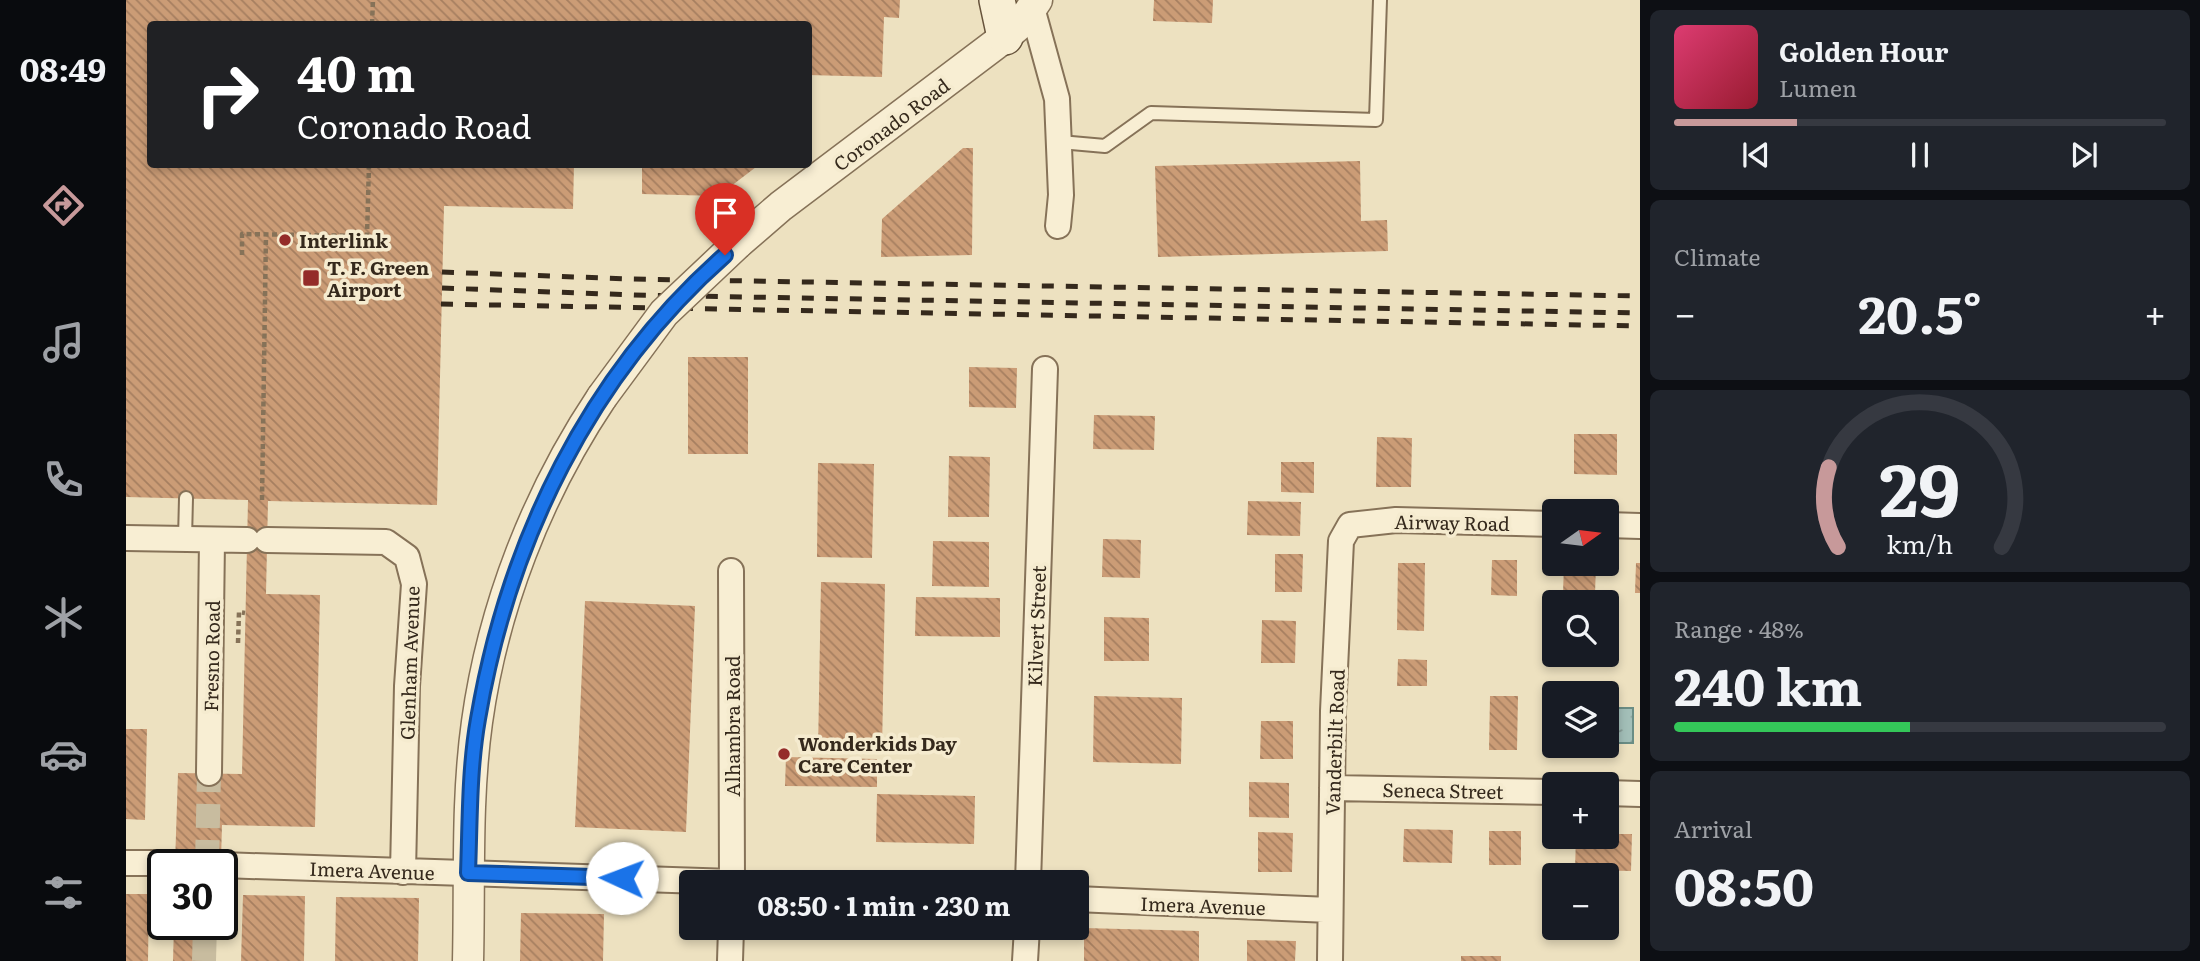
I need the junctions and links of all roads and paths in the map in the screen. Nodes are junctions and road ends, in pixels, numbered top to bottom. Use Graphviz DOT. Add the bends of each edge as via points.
graph roads {
  1 [pos="373,0"];
  2 [pos="997,0"];
  3 [pos="1380,0"];
  4 [pos="1034,4"];
  5 [pos="372,21"];
  6 [pos="1005,37"];
  7 [pos="1060,142"];
  8 [pos="369,168"];
  9 [pos="1058,226"];
  10 [pos="266,233"];
  11 [pos="242,255"];
  12 [pos="1045,369"];
  13 [pos="186,498"];
  14 [pos="262,500"];
  15 [pos="1350,524"];
  16 [pos="1542,524"];
  17 [pos="1619,525"];
  18 [pos="1640,526"];
  19 [pos="126,538"];
  20 [pos="185,539"];
  21 [pos="212,540"];
  22 [pos="731,570"];
  23 [pos="209,774"];
  24 [pos="1332,788"];
  25 [pos="1542,792"];
  26 [pos="1619,793"];
  27 [pos="1640,794"];
  28 [pos="126,863"];
  29 [pos="147,863"];
  30 [pos="238,866"];
  31 [pos="732,870"];
  32 [pos="1028,870"];
  33 [pos="402,872"];
  34 [pos="468,873"];
  35 [pos="679,880"];
  36 [pos="1089,900"];
  37 [pos="1330,910"];
  38 [pos="731,940"];
  39 [pos="1026,940"];
  40 [pos="468,961"];
  41 [pos="730,961"];
  42 [pos="1025,961"];
  43 [pos="1330,961"];
  1 -- 5 [label="path"];
  2 -- 6 [label="main road"];
  3 -- 7 [label="lane" via="1376,120 1151,113 1105,146"];
  4 -- 6 [label="street, Coronado Road"];
  4 -- 7 [label="street" via="1057,99"];
  6 -- 34 [label="street, Coronado Road, bridge" via="737,244 664,313 602,397 548,490 513,572 477,721"];
  7 -- 9 [label="street"];
  8 -- 10 [label="path" via="367,236"];
  10 -- 11 [label="path" via="242,234"];
  10 -- 14 [label="path"];
  12 -- 32 [label="street, Kilvert Street"];
  13 -- 20 [label="lane"];
  15 -- 16 [label="street, Airway Road" via="1396,520"];
  15 -- 24 [label="street, Vanderbilt Road" via="1341,541"];
  17 -- 18 [label="street"];
  19 -- 20 [label="street, Glenham Avenue"];
  20 -- 21 [label="street, Glenham Avenue"];
  21 -- 23 [label="street, Fresno Road"];
  21 -- 33 [label="street, Glenham Avenue" via="386,542 408,557 414,584"];
  22 -- 31 [label="street, Alhambra Road"];
  24 -- 25 [label="street, Seneca Street"];
  24 -- 37 [label="street, Vanderbilt Road"];
  26 -- 27 [label="street"];
  28 -- 29 [label="street"];
  30 -- 33 [label="street, Imera Avenue"];
  33 -- 34 [label="street, Imera Avenue"];
  34 -- 35 [label="street, Imera Avenue"];
  34 -- 40 [label="street, Coronado Road"];
  36 -- 37 [label="street, Imera Avenue"];
  37 -- 43 [label="street, Vanderbilt Road"];
  38 -- 41 [label="street"];
  39 -- 42 [label="street"];
}
